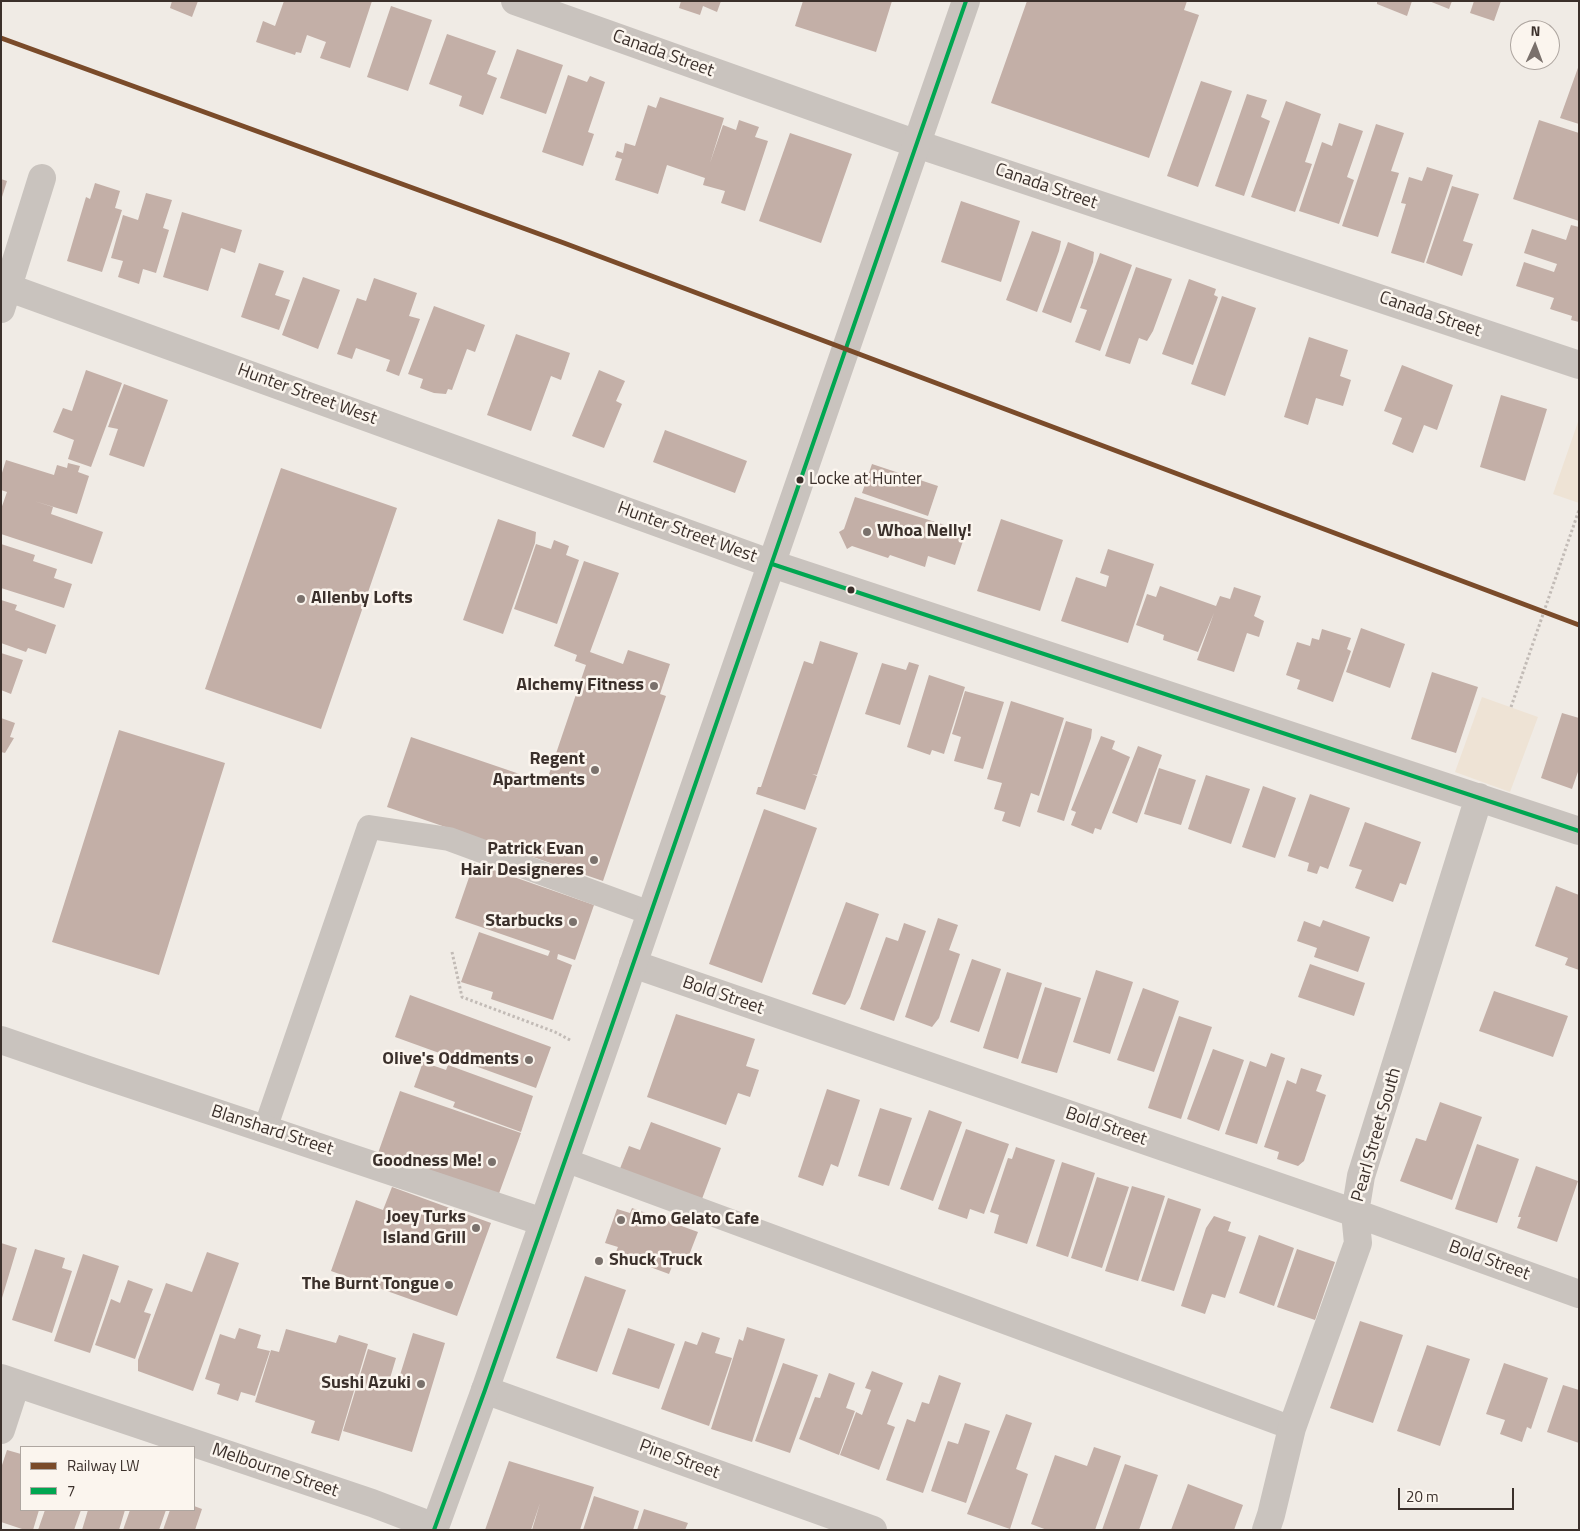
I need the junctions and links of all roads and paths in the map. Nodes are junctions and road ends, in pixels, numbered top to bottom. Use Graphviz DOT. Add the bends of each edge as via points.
graph roads {
  1 [pos="515,1"];
  2 [pos="966,1"];
  3 [pos="917,144"];
  4 [pos="42,178"];
  5 [pos="4,294"];
  6 [pos="1579,365"];
  7 [pos="1579,510"];
  8 [pos="772,564"];
  9 [pos="1510,707"];
  10 [pos="1479,797"];
  11 [pos="1579,831"];
  12 [pos="650,913"];
  13 [pos="452,952"];
  14 [pos="633,964"];
  15 [pos="1,1040"];
  16 [pos="601,1057"];
  17 [pos="266,1129"];
  18 [pos="565,1160"];
  19 [pos="1355,1213"];
  20 [pos="543,1222"];
  21 [pos="1579,1294"];
  22 [pos="9,1381"];
  23 [pos="485,1390"];
  24 [pos="1292,1428"];
  25 [pos="1,1430"];
  26 [pos="434,1528"];
  27 [pos="873,1530"];
  28 [pos="1266,1530"];
  1 -- 3 [label="street, Canada Street"];
  2 -- 3 [label="street"];
  3 -- 6 [label="street, Canada Street"];
  3 -- 8 [label="street"];
  4 -- 5 [label="street"];
  5 -- 8 [label="street, Hunter Street West"];
  7 -- 9 [label="path"];
  8 -- 10 [label="street, Hunter Street West"];
  8 -- 12 [label="street"];
  10 -- 11 [label="street, Hunter Street West"];
  10 -- 19 [label="street, Pearl Street South" via="1361,1176"];
  12 -- 14 [label="street"];
  12 -- 17 [label="lane" via="449,839 369,827"];
  13 -- 16 [label="path" via="462,996 555,1032"];
  14 -- 16 [label="street"];
  14 -- 19 [label="street, Bold Street"];
  15 -- 17 [label="street, Blanshard Street"];
  16 -- 18 [label="street"];
  17 -- 20 [label="street, Blanshard Street"];
  18 -- 20 [label="street"];
  18 -- 24 [label="lane"];
  19 -- 21 [label="street, Bold Street"];
  19 -- 24 [label="street, Pearl Street South" via="1358,1243"];
  20 -- 23 [label="street"];
  22 -- 25 [label="street"];
  22 -- 26 [label="street, Melbourne Street" via="372,1503"];
  23 -- 26 [label="street"];
  23 -- 27 [label="street, Pine Street"];
  24 -- 28 [label="street, Pearl Street South"];
}
